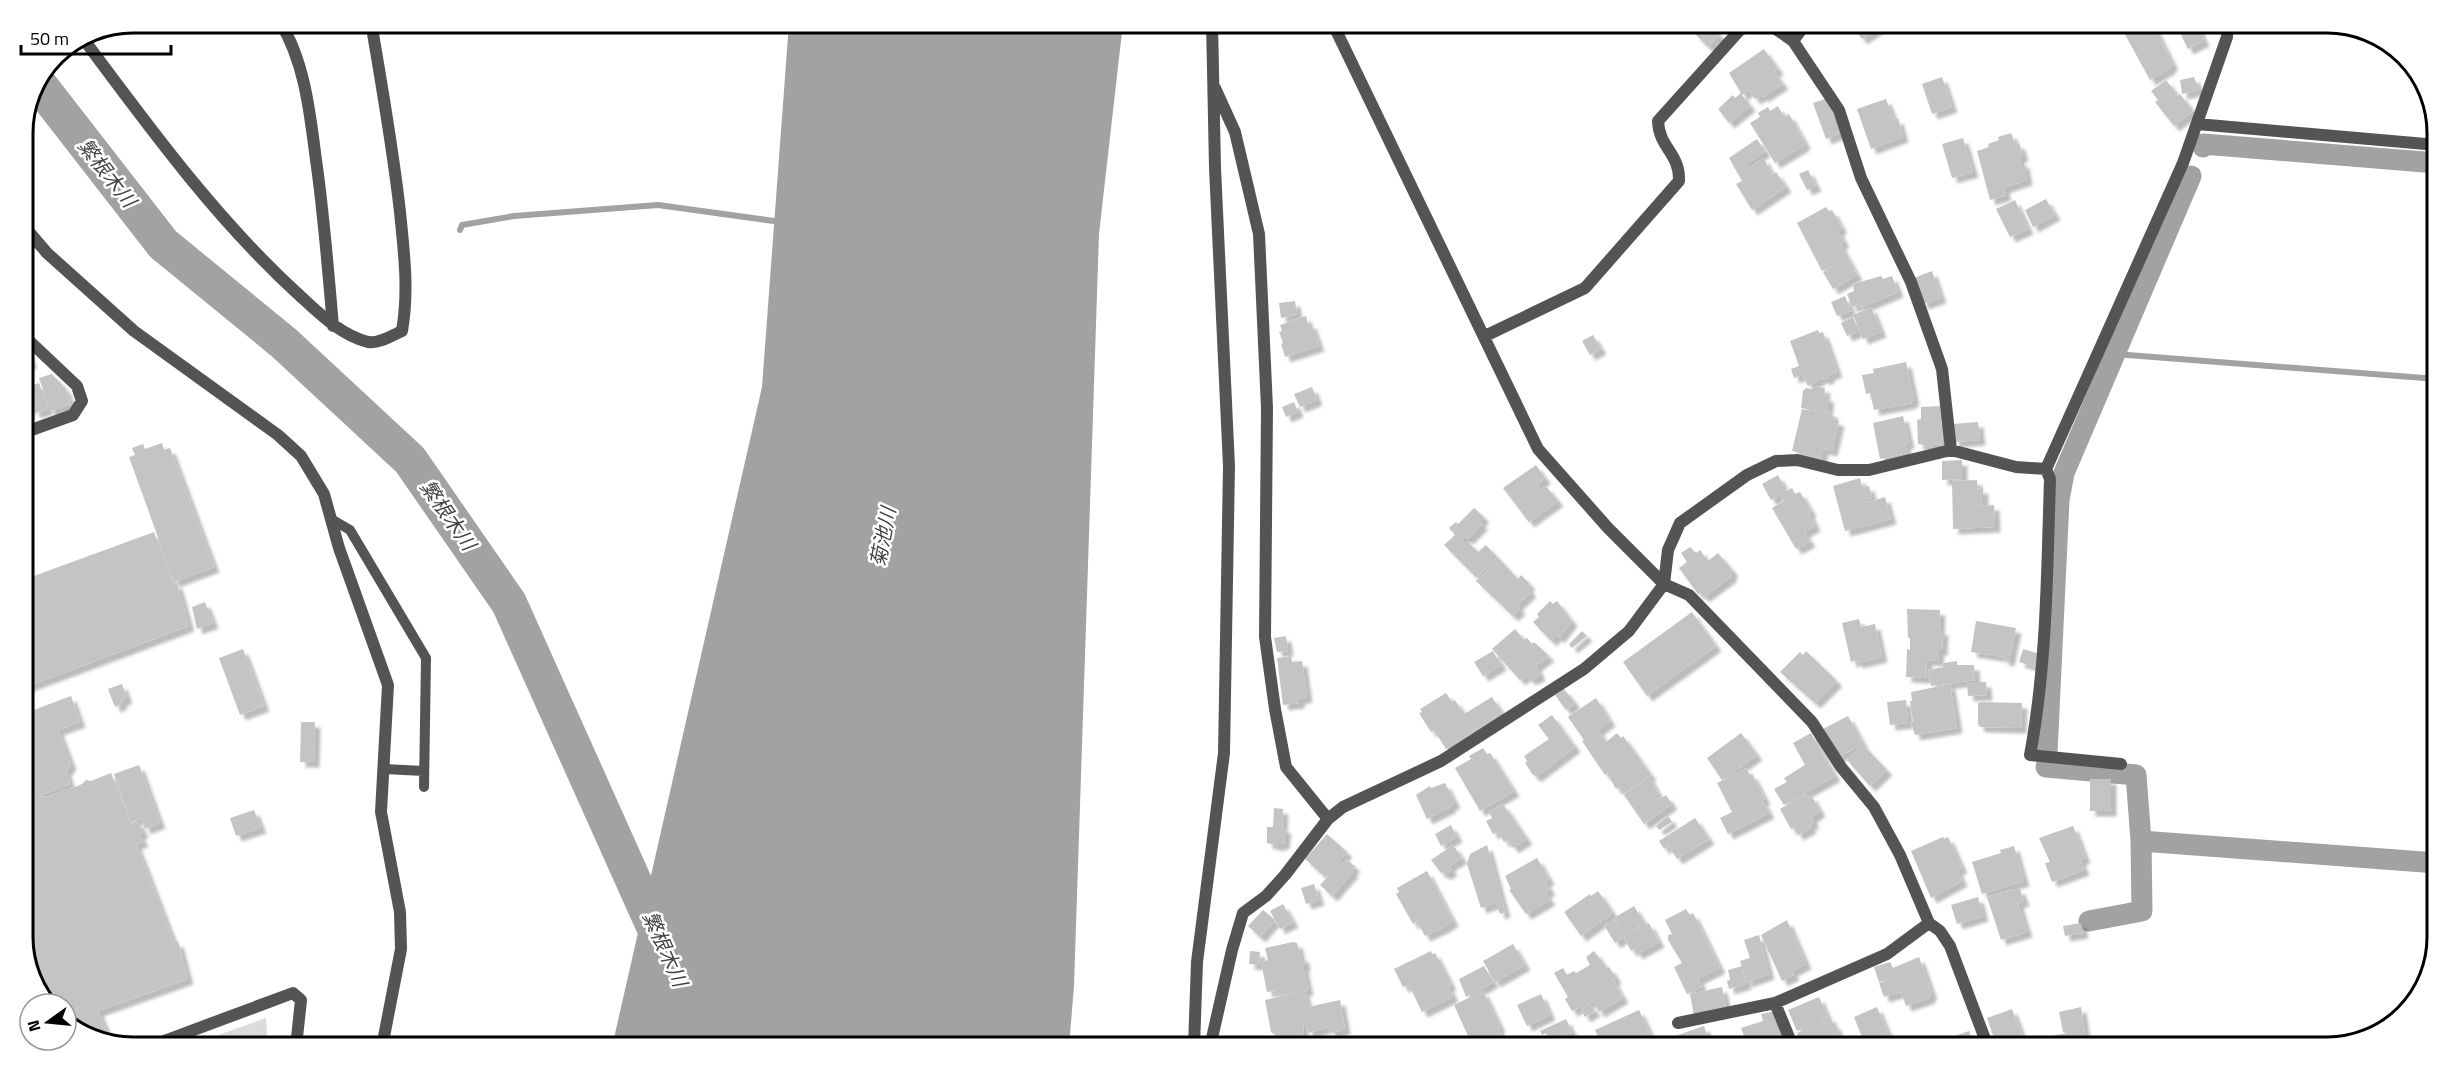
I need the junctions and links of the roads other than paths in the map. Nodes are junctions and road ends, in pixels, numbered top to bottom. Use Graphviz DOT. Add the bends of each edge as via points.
graph roads {
  1 [pos="287,33"];
  2 [pos="373,33"];
  3 [pos="1212,33"];
  4 [pos="1337,33"];
  5 [pos="1736,33"];
  6 [pos="1782,33"];
  7 [pos="1799,33"];
  8 [pos="2227,33"];
  9 [pos="1793,41"];
  10 [pos="88,45"];
  11 [pos="1212,82"];
  12 [pos="2197,124"];
  13 [pos="2427,144"];
  14 [pos="33,237"];
  15 [pos="333,326"];
  16 [pos="1485,336"];
  17 [pos="33,344"];
  18 [pos="33,429"];
  19 [pos="1951,450"];
  20 [pos="2046,469"];
  21 [pos="331,519"];
  22 [pos="1664,584"];
  23 [pos="2121,764"];
  24 [pos="384,769"];
  25 [pos="424,771"];
  26 [pos="423,787"];
  27 [pos="1328,819"];
  28 [pos="1929,923"];
  29 [pos="1775,1003"];
  30 [pos="1678,1023"];
  31 [pos="175,1037"];
  32 [pos="297,1037"];
  33 [pos="384,1037"];
  34 [pos="1194,1037"];
  35 [pos="1212,1037"];
  36 [pos="1789,1037"];
  37 [pos="1984,1037"];
  1 -- 15 [label="street" via="310,112"];
  2 -- 15 [label="street" via="392,142 406,308 402,331 370,343"];
  3 -- 11 [label="street"];
  4 -- 16 [label="street"];
  5 -- 16 [label="street" via="1658,122 1658,134 1679,167 1679,181 1586,288"];
  6 -- 9 [label="street"];
  7 -- 9 [label="street"];
  8 -- 12 [label="street"];
  9 -- 19 [label="street" via="1839,110 1861,178 1911,282 1942,369"];
  10 -- 15 [label="street" via="166,152 261,260"];
  11 -- 27 [label="street" via="1235,132 1259,234 1267,408 1265,637 1275,709 1287,768"];
  11 -- 34 [label="street" via="1229,466 1224,753 1197,962"];
  12 -- 13 [label="street"];
  12 -- 20 [label="street"];
  14 -- 21 [label="street" via="134,331 278,435 301,456 324,494"];
  16 -- 22 [label="street" via="1538,449"];
  17 -- 18 [label="street" via="77,386 82,402 74,415"];
  19 -- 20 [label="street" via="2016,467"];
  19 -- 22 [label="street" via="1869,470 1838,470 1797,460 1776,461 1747,475 1680,523 1668,550"];
  20 -- 23 [label="street" via="2050,479 2046,594 2039,707 2030,755"];
  21 -- 24 [label="street" via="388,685"];
  21 -- 25 [label="lane" via="350,530 426,658"];
  22 -- 27 [label="street" via="1629,631 1584,669 1441,761 1343,807"];
  22 -- 28 [label="street" via="1689,595 1812,722 1841,767 1874,807"];
  24 -- 25 [label="lane"];
  24 -- 33 [label="street" via="381,812 400,912 400,948"];
  25 -- 26 [label="lane"];
  27 -- 35 [label="street" via="1285,875 1243,914"];
  28 -- 29 [label="street" via="1887,954"];
  28 -- 37 [label="street" via="1950,946"];
  29 -- 30 [label="street"];
  29 -- 36 [label="street"];
  31 -- 32 [label="street" via="293,993 301,1000"];
}
